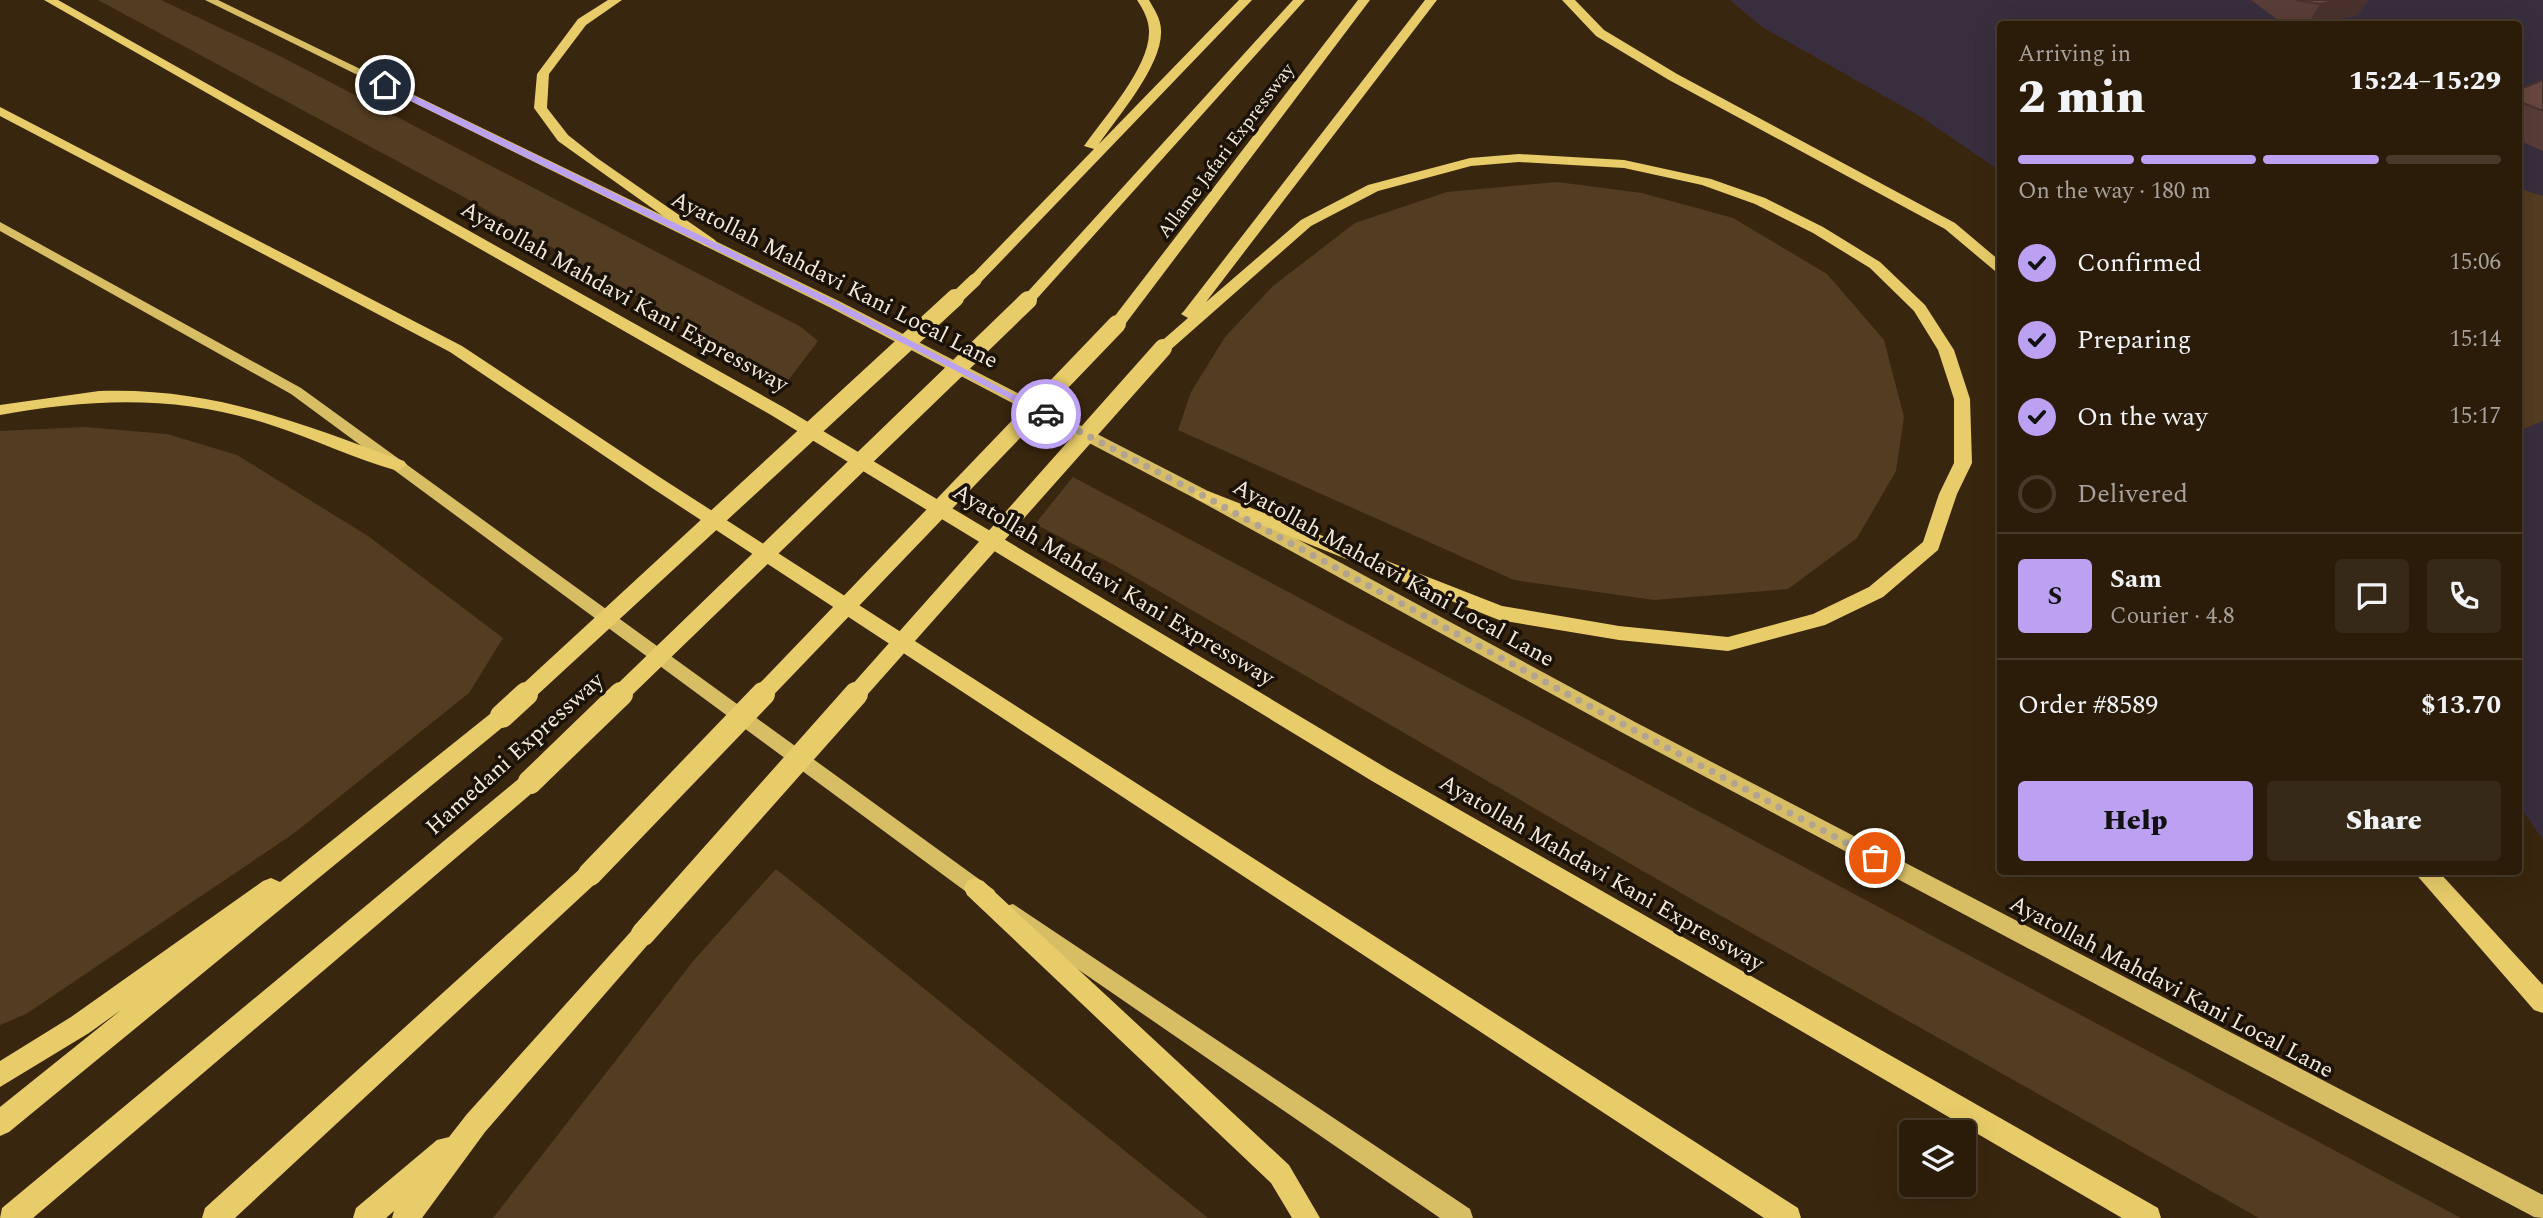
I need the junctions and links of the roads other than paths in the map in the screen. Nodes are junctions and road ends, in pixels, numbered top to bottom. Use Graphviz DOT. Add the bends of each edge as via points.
graph roads {
  1 [pos="50,0"];
  2 [pos="210,0"];
  3 [pos="616,0"];
  4 [pos="1143,0"];
  5 [pos="1246,0"];
  6 [pos="1299,0"];
  7 [pos="1364,0"];
  8 [pos="1431,0"];
  9 [pos="1568,0"];
  10 [pos="0,111"];
  11 [pos="1048,205"];
  12 [pos="0,226"];
  13 [pos="710,243"];
  14 [pos="1997,265"];
  15 [pos="1028,300"];
  16 [pos="1163,348"];
  17 [pos="0,410"];
  18 [pos="398,465"];
  19 [pos="1202,495"];
  20 [pos="502,716"];
  21 [pos="2428,875"];
  22 [pos="975,888"];
  23 [pos="2543,1002"];
  24 [pos="0,1075"];
  25 [pos="0,1123"];
  26 [pos="476,1123"];
  27 [pos="2543,1208"];
  28 [pos="12,1218"];
  29 [pos="215,1218"];
  30 [pos="366,1218"];
  31 [pos="405,1218"];
  32 [pos="1307,1218"];
  33 [pos="1461,1218"];
  34 [pos="1788,1218"];
  35 [pos="2148,1218"];
  1 -- 35 [label="highway, Ayatollah Mahdavi Kani Expressway" via="777,411 1392,782"];
  2 -- 13 [label="main road, Ayatollah Mahdavi Kani Local Lane"];
  3 -- 13 [label="highway" via="582,22 543,74 540,108 572,146"];
  4 -- 11 [label="highway" via="1156,35 1150,55"];
  5 -- 11 [label="highway"];
  6 -- 15 [label="highway, Allame Jafari Expressway"];
  7 -- 29 [label="highway, Allame Jafari Expressway, bridge" via="1117,324 590,874"];
  8 -- 16 [label="highway"];
  9 -- 14 [label="highway" via="1600,33 1950,226"];
  10 -- 34 [label="highway" via="456,349"];
  11 -- 20 [label="highway, bridge" via="975,280"];
  12 -- 18 [label="main road" via="296,391"];
  13 -- 19 [label="main road, Ayatollah Mahdavi Kani Local Lane"];
  15 -- 28 [label="highway, Hamedani Expressway, bridge" via="530,782"];
  16 -- 19 [label="highway" via="1306,223 1373,188 1470,162 1519,158 1624,164 1706,182 1760,201 1875,265 1920,308 1946,350 1962,399 1963,463 1931,545 1877,592 1818,620 1728,644 1619,633 1499,613"];
  16 -- 26 [label="highway, bridge"];
  17 -- 18 [label="highway" via="107,396 201,401"];
  18 -- 22 [label="main road"];
  19 -- 27 [label="main road, Ayatollah Mahdavi Kani Local Lane" via="1628,727"];
  20 -- 24 [label="highway" via="201,940"];
  20 -- 25 [label="highway"];
  21 -- 23 [label="highway"];
  22 -- 32 [label="highway" via="1280,1174"];
  22 -- 33 [label="main road"];
  26 -- 30 [label="highway"];
  26 -- 31 [label="highway"];
}
